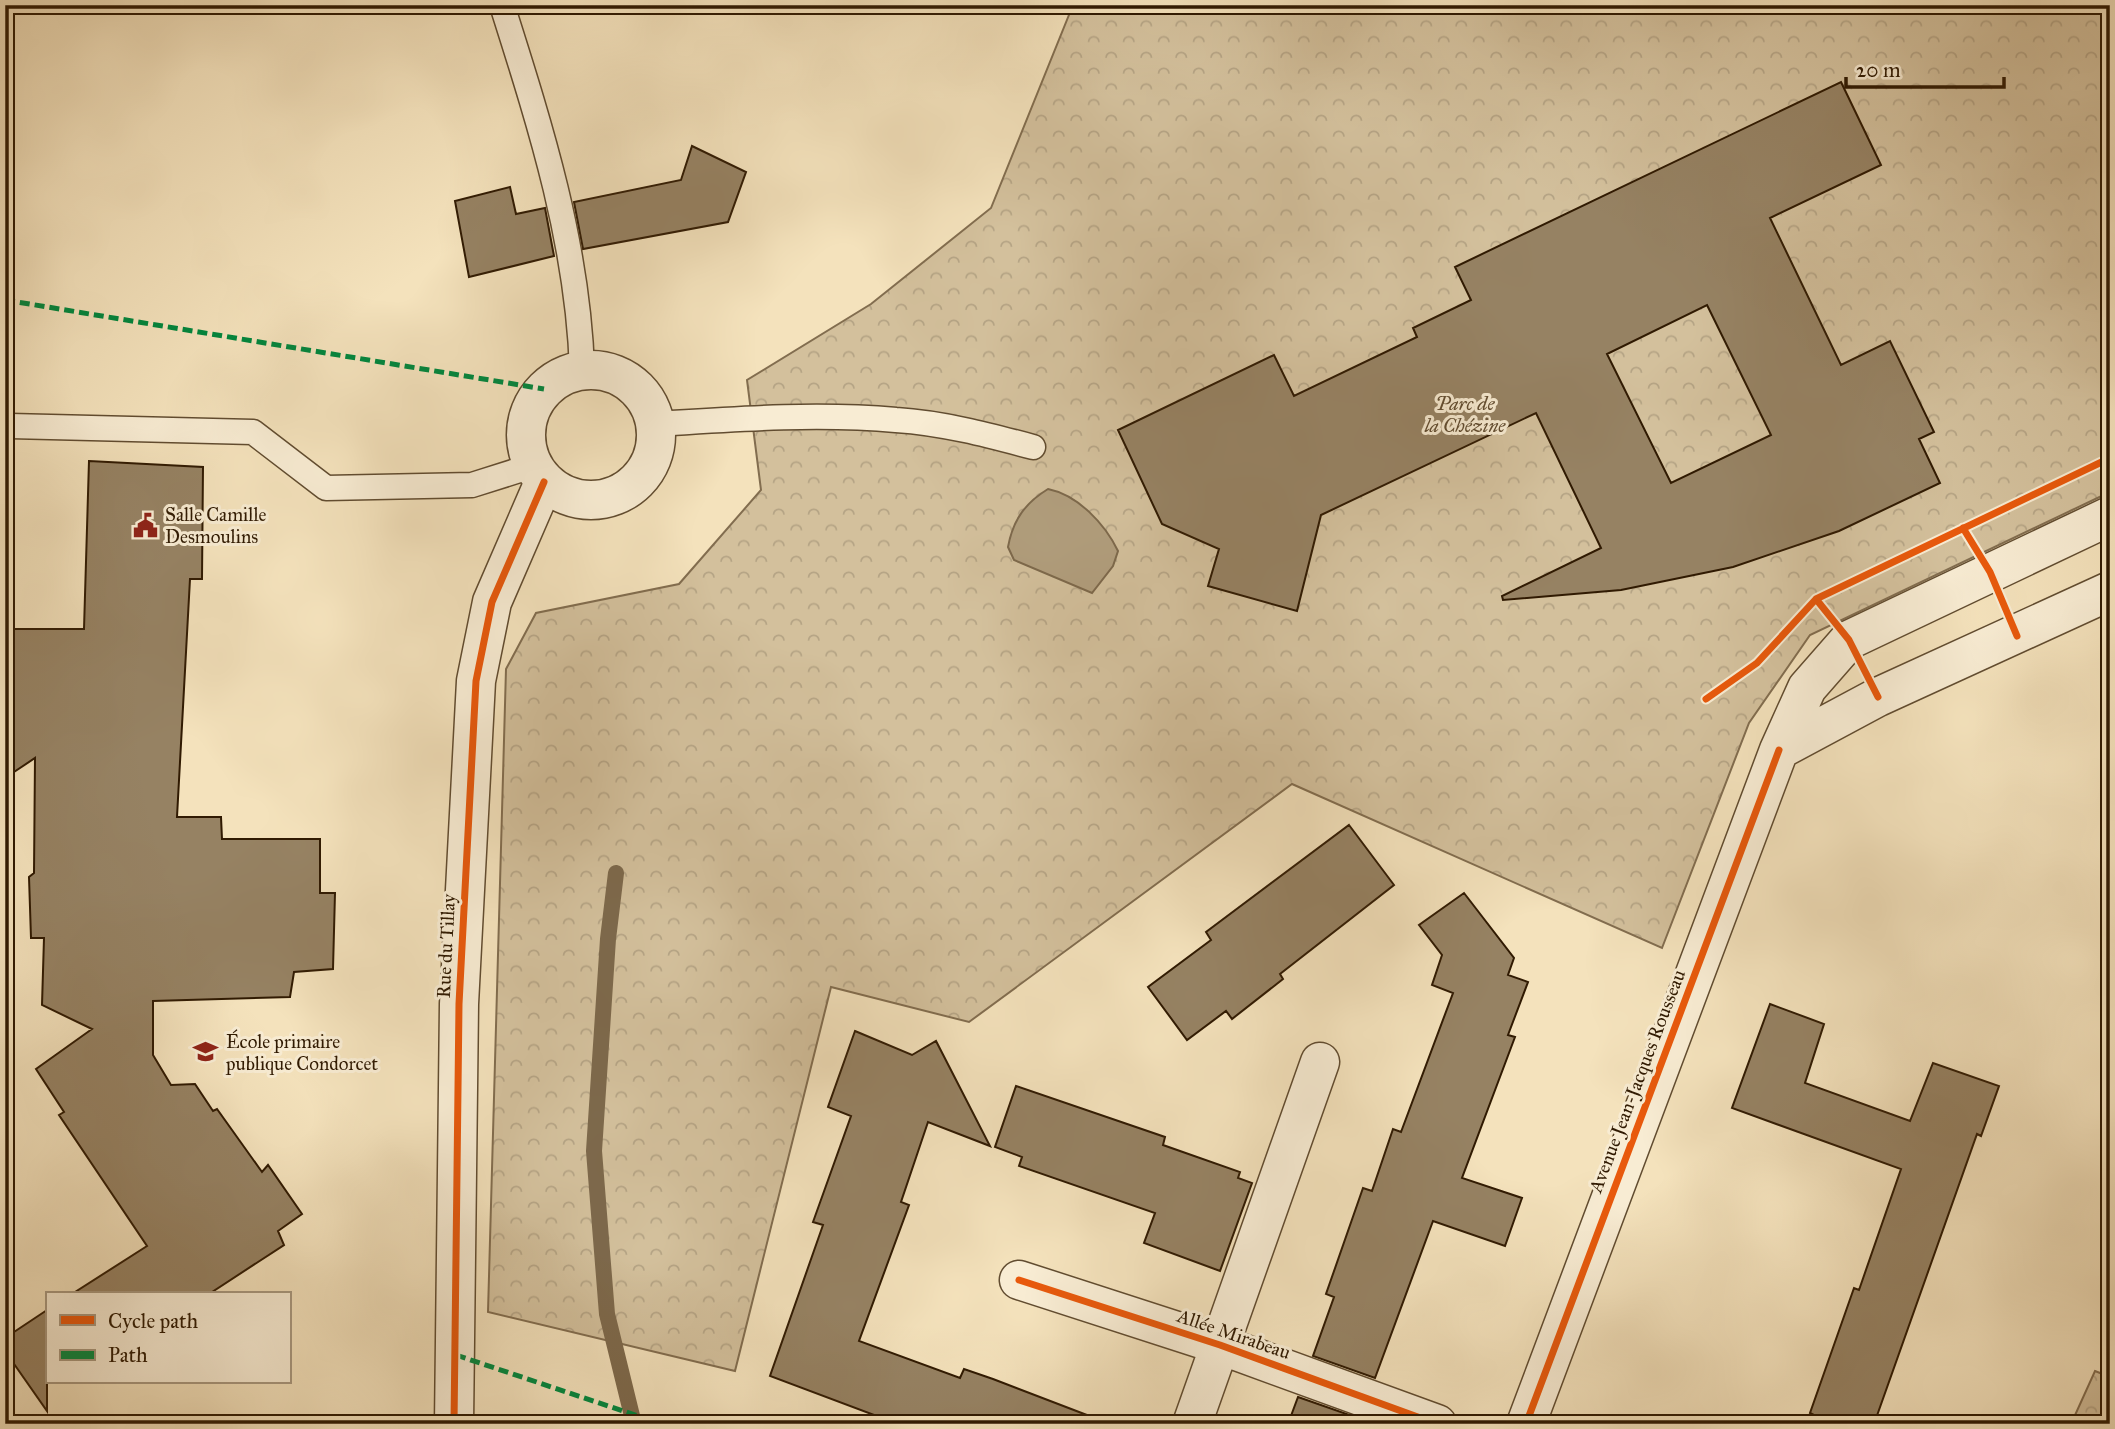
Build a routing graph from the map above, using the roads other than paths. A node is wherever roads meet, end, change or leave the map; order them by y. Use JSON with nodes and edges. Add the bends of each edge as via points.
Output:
{"nodes":[{"id":1,"x":502,"y":5,"type":"edge"},
{"id":2,"x":582,"y":370,"type":"junction"},
{"id":3,"x":655,"y":424,"type":"junction"},
{"id":4,"x":10,"y":426,"type":"dead end"},
{"id":5,"x":1033,"y":447,"type":"dead end"},
{"id":6,"x":538,"y":474,"type":"junction"},
{"id":7,"x":2110,"y":516,"type":"edge"},
{"id":8,"x":2110,"y":592,"type":"edge"},
{"id":9,"x":1779,"y":750,"type":"junction"},
{"id":10,"x":1320,"y":1062,"type":"dead end"},
{"id":11,"x":1019,"y":1280,"type":"dead end"},
{"id":12,"x":1220,"y":1345,"type":"junction"},
{"id":13,"x":454,"y":1424,"type":"edge"},
{"id":14,"x":1192,"y":1424,"type":"edge"},
{"id":15,"x":1437,"y":1424,"type":"edge"},
{"id":16,"x":1526,"y":1424,"type":"edge"}],
"edges":[{"from":1,"to":2,"type":"lane","via":[[557,186],[581,319]]},
{"from":2,"to":3,"type":"street","via":[[604,371],[624,379],[640,392]]},
{"from":2,"to":6,"type":"street","via":[[562,376],[544,389],[532,406],[525,425],[525,446]]},
{"from":3,"to":5,"type":"lane","via":[[769,418],[898,420],[974,431]]},
{"from":3,"to":6,"type":"street","via":[[654,453],[645,472],[616,496],[578,500]]},
{"from":4,"to":6,"type":"lane","via":[[253,432],[326,488],[472,485]]},
{"from":6,"to":13,"type":"street","name":"Rue du Tillay","via":[[492,602],[476,681],[459,1004]]},
{"from":7,"to":9,"type":"street","name":"Avenue Jean-Jacques Rousseau","via":[[1849,640],[1807,688]]},
{"from":8,"to":9,"type":"street","via":[[1878,697]]},
{"from":9,"to":16,"type":"street","name":"Avenue Jean-Jacques Rousseau"},
{"from":10,"to":12,"type":"street","name":"Allée Mirabeau"},
{"from":11,"to":12,"type":"street","name":"Allée Mirabeau"},
{"from":12,"to":14,"type":"street","name":"Allée Mirabeau"},
{"from":12,"to":15,"type":"street","name":"Allée Mirabeau"}]}
